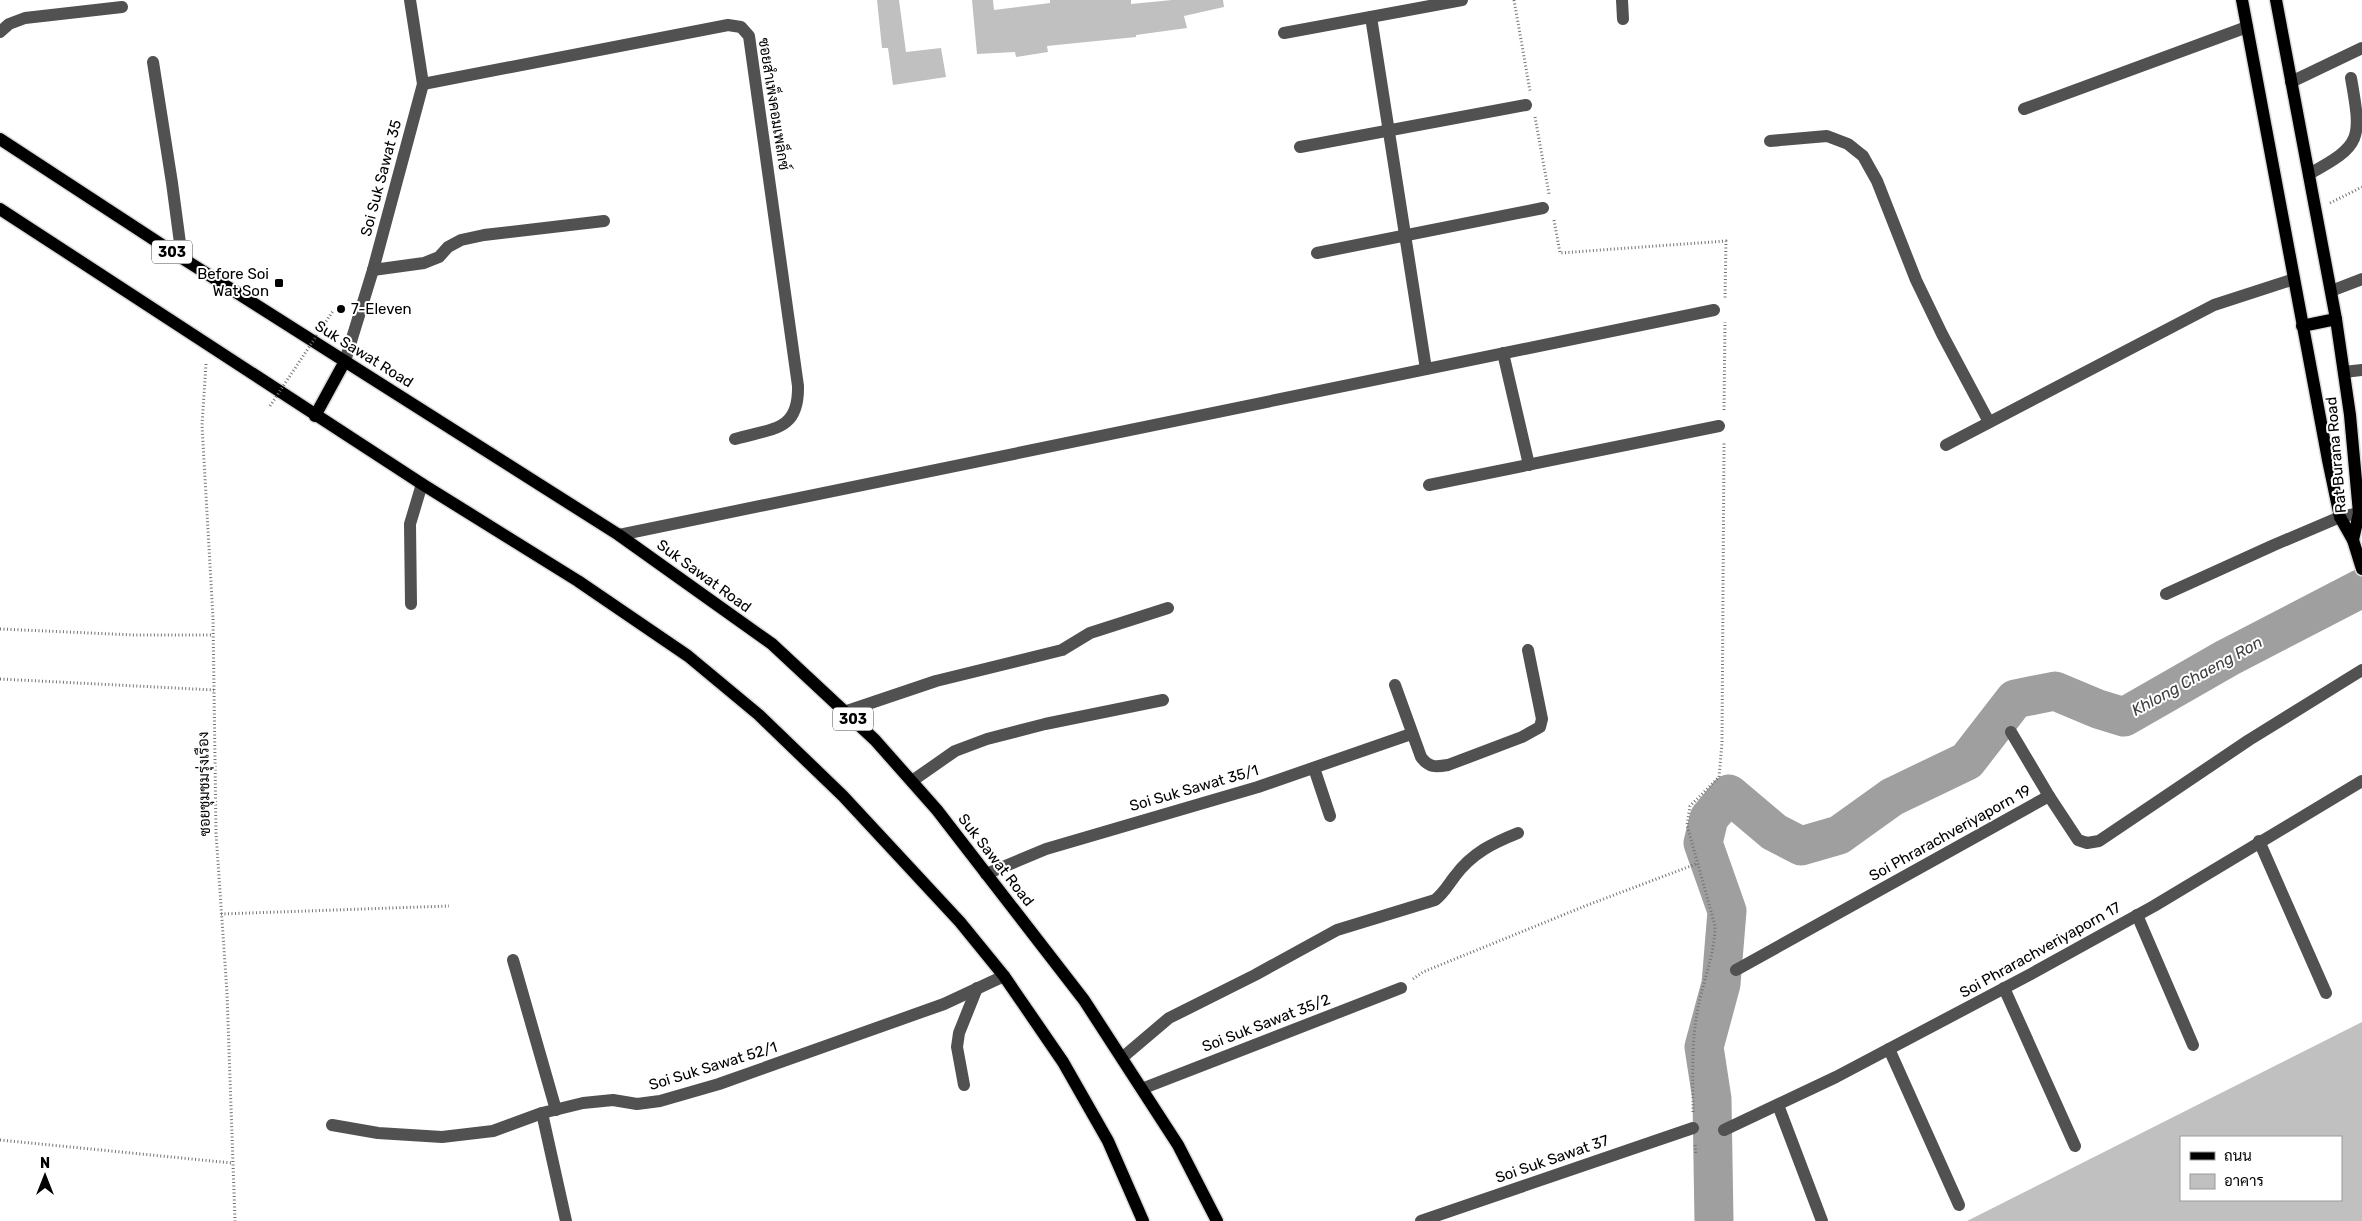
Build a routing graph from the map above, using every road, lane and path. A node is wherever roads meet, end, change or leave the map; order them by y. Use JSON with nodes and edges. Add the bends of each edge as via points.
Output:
{"nodes":[{"id":1,"x":410,"y":0,"type":"edge"},
{"id":2,"x":1462,"y":0,"type":"edge"},
{"id":3,"x":1514,"y":0,"type":"edge"},
{"id":4,"x":1622,"y":0,"type":"edge"},
{"id":5,"x":2242,"y":0,"type":"edge"},
{"id":6,"x":2276,"y":0,"type":"edge"},
{"id":7,"x":122,"y":7,"type":"dead end"},
{"id":8,"x":1371,"y":17,"type":"junction"},
{"id":9,"x":1623,"y":19,"type":"dead end"},
{"id":10,"x":2247,"y":27,"type":"junction"},
{"id":11,"x":0,"y":32,"type":"edge"},
{"id":12,"x":1284,"y":32,"type":"dead end"},
{"id":13,"x":2362,"y":48,"type":"edge"},
{"id":14,"x":153,"y":62,"type":"dead end"},
{"id":15,"x":2351,"y":78,"type":"dead end"},
{"id":16,"x":2292,"y":82,"type":"junction"},
{"id":17,"x":423,"y":84,"type":"junction"},
{"id":18,"x":1530,"y":103,"type":"junction"},
{"id":19,"x":2024,"y":109,"type":"dead end"},
{"id":20,"x":1389,"y":131,"type":"junction"},
{"id":21,"x":0,"y":139,"type":"edge"},
{"id":22,"x":1770,"y":141,"type":"dead end"},
{"id":23,"x":1300,"y":147,"type":"dead end"},
{"id":24,"x":2309,"y":174,"type":"junction"},
{"id":25,"x":2362,"y":187,"type":"edge"},
{"id":26,"x":1550,"y":195,"type":"dead end"},
{"id":27,"x":0,"y":210,"type":"edge"},
{"id":28,"x":2316,"y":210,"type":"junction"},
{"id":29,"x":1548,"y":211,"type":"joint"},
{"id":30,"x":604,"y":221,"type":"dead end"},
{"id":31,"x":1405,"y":236,"type":"junction"},
{"id":32,"x":1317,"y":253,"type":"dead end"},
{"id":33,"x":182,"y":258,"type":"junction"},
{"id":34,"x":373,"y":270,"type":"junction"},
{"id":35,"x":2294,"y":279,"type":"junction"},
{"id":36,"x":2362,"y":279,"type":"edge"},
{"id":37,"x":2331,"y":291,"type":"junction"},
{"id":38,"x":1725,"y":300,"type":"dead end"},
{"id":39,"x":1714,"y":310,"type":"dead end"},
{"id":40,"x":333,"y":311,"type":"dead end"},
{"id":41,"x":2336,"y":318,"type":"junction"},
{"id":42,"x":1725,"y":320,"type":"dead end"},
{"id":43,"x":2302,"y":326,"type":"junction"},
{"id":44,"x":208,"y":346,"type":"junction"},
{"id":45,"x":1502,"y":353,"type":"junction"},
{"id":46,"x":345,"y":362,"type":"junction"},
{"id":47,"x":1426,"y":369,"type":"junction"},
{"id":48,"x":2362,"y":370,"type":"edge"},
{"id":49,"x":2344,"y":372,"type":"junction"},
{"id":50,"x":270,"y":406,"type":"dead end"},
{"id":51,"x":315,"y":416,"type":"junction"},
{"id":52,"x":1722,"y":422,"type":"joint"},
{"id":53,"x":1989,"y":422,"type":"junction"},
{"id":54,"x":1724,"y":438,"type":"dead end"},
{"id":55,"x":735,"y":439,"type":"dead end"},
{"id":56,"x":1946,"y":445,"type":"dead end"},
{"id":57,"x":1529,"y":465,"type":"junction"},
{"id":58,"x":422,"y":484,"type":"junction"},
{"id":59,"x":1429,"y":485,"type":"dead end"},
{"id":60,"x":2359,"y":512,"type":"junction"},
{"id":61,"x":2340,"y":517,"type":"junction"},
{"id":62,"x":619,"y":535,"type":"junction"},
{"id":63,"x":2353,"y":540,"type":"junction"},
{"id":64,"x":2362,"y":569,"type":"edge"},
{"id":65,"x":2166,"y":594,"type":"dead end"},
{"id":66,"x":410,"y":604,"type":"dead end"},
{"id":67,"x":1168,"y":608,"type":"dead end"},
{"id":68,"x":0,"y":629,"type":"edge"},
{"id":69,"x":212,"y":635,"type":"junction"},
{"id":70,"x":1528,"y":650,"type":"dead end"},
{"id":71,"x":2362,"y":670,"type":"edge"},
{"id":72,"x":0,"y":679,"type":"edge"},
{"id":73,"x":1395,"y":685,"type":"dead end"},
{"id":74,"x":214,"y":690,"type":"junction"},
{"id":75,"x":1163,"y":700,"type":"dead end"},
{"id":76,"x":844,"y":712,"type":"junction"},
{"id":77,"x":2011,"y":732,"type":"dead end"},
{"id":78,"x":1411,"y":734,"type":"junction"},
{"id":79,"x":1314,"y":768,"type":"junction"},
{"id":80,"x":912,"y":781,"type":"junction"},
{"id":81,"x":2362,"y":781,"type":"edge"},
{"id":82,"x":2049,"y":796,"type":"junction"},
{"id":83,"x":1330,"y":816,"type":"dead end"},
{"id":84,"x":1518,"y":833,"type":"dead end"},
{"id":85,"x":2259,"y":841,"type":"junction"},
{"id":86,"x":1696,"y":864,"type":"junction"},
{"id":87,"x":986,"y":874,"type":"junction"},
{"id":88,"x":450,"y":906,"type":"dead end"},
{"id":89,"x":222,"y":914,"type":"junction"},
{"id":90,"x":2137,"y":915,"type":"junction"},
{"id":91,"x":513,"y":960,"type":"dead end"},
{"id":92,"x":1736,"y":970,"type":"dead end"},
{"id":93,"x":1004,"y":976,"type":"junction"},
{"id":94,"x":977,"y":988,"type":"junction"},
{"id":95,"x":1401,"y":988,"type":"joint"},
{"id":96,"x":2004,"y":988,"type":"junction"},
{"id":97,"x":2326,"y":993,"type":"dead end"},
{"id":98,"x":2193,"y":1045,"type":"dead end"},
{"id":99,"x":1889,"y":1049,"type":"junction"},
{"id":100,"x":1123,"y":1057,"type":"junction"},
{"id":101,"x":964,"y":1085,"type":"dead end"},
{"id":102,"x":1144,"y":1088,"type":"junction"},
{"id":103,"x":1778,"y":1105,"type":"junction"},
{"id":104,"x":556,"y":1110,"type":"junction"},
{"id":105,"x":542,"y":1113,"type":"junction"},
{"id":106,"x":332,"y":1125,"type":"dead end"},
{"id":107,"x":1693,"y":1128,"type":"junction"},
{"id":108,"x":1724,"y":1130,"type":"dead end"},
{"id":109,"x":0,"y":1140,"type":"edge"},
{"id":110,"x":2074,"y":1146,"type":"dead end"},
{"id":111,"x":1696,"y":1154,"type":"dead end"},
{"id":112,"x":232,"y":1163,"type":"junction"},
{"id":113,"x":1959,"y":1205,"type":"dead end"},
{"id":114,"x":235,"y":1221,"type":"edge"},
{"id":115,"x":566,"y":1221,"type":"edge"},
{"id":116,"x":1143,"y":1221,"type":"edge"},
{"id":117,"x":1217,"y":1221,"type":"edge"},
{"id":118,"x":1421,"y":1221,"type":"edge"},
{"id":119,"x":1822,"y":1221,"type":"edge"}],
"edges":[{"from":1,"to":17,"type":"street","name":"Soi Suk Sawat 35"},
{"from":2,"to":8,"type":"street"},
{"from":3,"to":18,"type":"path"},
{"from":4,"to":9,"type":"street"},
{"from":5,"to":10,"type":"main road","name":"Rat Burana Road"},
{"from":6,"to":16,"type":"main road","name":"Rat Burana Road"},
{"from":7,"to":11,"type":"street","via":[[25,18],[9,24]]},
{"from":8,"to":12,"type":"street"},
{"from":8,"to":20,"type":"street"},
{"from":10,"to":19,"type":"street"},
{"from":10,"to":35,"type":"main road","name":"Rat Burana Road"},
{"from":13,"to":16,"type":"street"},
{"from":14,"to":33,"type":"street"},
{"from":15,"to":24,"type":"street","via":[[2360,117],[2359,138],[2341,158]]},
{"from":16,"to":24,"type":"main road","name":"Rat Burana Road"},
{"from":17,"to":34,"type":"street","name":"Soi Suk Sawat 35"},
{"from":17,"to":55,"type":"street","name":"ซอยสำเพ็งคอมเพล็กซ์","via":[[728,25],[741,27],[749,36],[798,404],[786,424]]},
{"from":18,"to":20,"type":"street"},
{"from":18,"to":26,"type":"path"},
{"from":20,"to":23,"type":"street"},
{"from":20,"to":31,"type":"street"},
{"from":21,"to":33,"type":"main road","name":"Suk Sawat Road","number":"303"},
{"from":22,"to":53,"type":"street","via":[[1827,136],[1848,144],[1863,156],[1877,181],[1916,280]]},
{"from":24,"to":28,"type":"main road","name":"Rat Burana Road"},
{"from":25,"to":28,"type":"path"},
{"from":27,"to":44,"type":"main road"},
{"from":28,"to":37,"type":"main road","name":"Rat Burana Road"},
{"from":29,"to":31,"type":"street"},
{"from":29,"to":38,"type":"path","via":[[1560,253],[1726,241]]},
{"from":30,"to":34,"type":"street","via":[[484,235],[461,240],[439,257],[424,263]]},
{"from":31,"to":32,"type":"street"},
{"from":31,"to":47,"type":"street"},
{"from":33,"to":46,"type":"main road","name":"Suk Sawat Road","number":"303"},
{"from":34,"to":46,"type":"street","name":"Soi Suk Sawat 35"},
{"from":35,"to":43,"type":"main road","name":"Rat Burana Road"},
{"from":35,"to":53,"type":"street","via":[[2214,305]]},
{"from":36,"to":37,"type":"street"},
{"from":37,"to":41,"type":"main road","name":"Rat Burana Road"},
{"from":39,"to":45,"type":"street"},
{"from":40,"to":50,"type":"path","bridge":true},
{"from":41,"to":43,"type":"main road"},
{"from":41,"to":49,"type":"main road","name":"Rat Burana Road"},
{"from":42,"to":52,"type":"path"},
{"from":43,"to":61,"type":"main road","name":"Rat Burana Road"},
{"from":44,"to":51,"type":"main road"},
{"from":44,"to":69,"type":"path","name":"ซอยชุมชมรุ่งเรือง","via":[[202,425]]},
{"from":45,"to":47,"type":"street"},
{"from":45,"to":57,"type":"street"},
{"from":46,"to":51,"type":"main road"},
{"from":46,"to":62,"type":"main road","name":"Suk Sawat Road","number":"303"},
{"from":47,"to":62,"type":"street"},
{"from":48,"to":49,"type":"street"},
{"from":49,"to":60,"type":"main road","name":"Rat Burana Road"},
{"from":51,"to":58,"type":"main road"},
{"from":52,"to":57,"type":"street"},
{"from":53,"to":56,"type":"street"},
{"from":54,"to":86,"type":"path","via":[[1722,742],[1719,777],[1690,806],[1687,825]]},
{"from":57,"to":59,"type":"street"},
{"from":58,"to":66,"type":"street","via":[[410,524]]},
{"from":58,"to":93,"type":"main road","via":[[578,580],[688,656],[759,715],[843,796],[960,922]]},
{"from":60,"to":61,"type":"street"},
{"from":60,"to":63,"type":"main road","name":"Rat Burana Road"},
{"from":61,"to":63,"type":"main road","name":"Rat Burana Road"},
{"from":61,"to":65,"type":"street"},
{"from":62,"to":76,"type":"main road","name":"Suk Sawat Road","number":"303","via":[[772,644]]},
{"from":63,"to":64,"type":"main road"},
{"from":67,"to":76,"type":"street","via":[[1090,633],[1062,650],[936,681]]},
{"from":68,"to":69,"type":"path","via":[[135,636]]},
{"from":69,"to":74,"type":"path","name":"ซอยชุมชมรุ่งเรือง"},
{"from":70,"to":78,"type":"street","via":[[1542,719],[1535,732],[1435,767],[1426,765]]},
{"from":71,"to":82,"type":"street","name":"Soi Phrarachveriyaporn 19","via":[[2099,841],[2087,843],[2078,840]]},
{"from":72,"to":74,"type":"path"},
{"from":73,"to":78,"type":"street"},
{"from":74,"to":89,"type":"path","name":"ซอยชุมชมรุ่งเรือง","via":[[216,833]]},
{"from":75,"to":80,"type":"street","via":[[987,739],[955,751]]},
{"from":76,"to":80,"type":"main road","name":"Suk Sawat Road","number":"303"},
{"from":77,"to":82,"type":"street"},
{"from":78,"to":79,"type":"street","name":"Soi Suk Sawat 35/1"},
{"from":79,"to":83,"type":"street"},
{"from":79,"to":87,"type":"street","name":"Soi Suk Sawat 35/1","via":[[1046,849]]},
{"from":80,"to":87,"type":"main road","name":"Suk Sawat Road","number":"303"},
{"from":81,"to":85,"type":"street","name":"Soi Phrarachveriyaporn 17"},
{"from":82,"to":92,"type":"street","name":"Soi Phrarachveriyaporn 19"},
{"from":84,"to":100,"type":"street","via":[[1487,846],[1472,857],[1454,876],[1444,894],[1435,900],[1336,930],[1169,1018]]},
{"from":85,"to":90,"type":"street","name":"Soi Phrarachveriyaporn 17"},
{"from":85,"to":97,"type":"street"},
{"from":86,"to":95,"type":"path","via":[[1423,972]]},
{"from":86,"to":107,"type":"path","via":[[1715,926],[1715,939],[1697,1010]]},
{"from":87,"to":100,"type":"main road","name":"Suk Sawat Road","number":"303","via":[[1084,1000]]},
{"from":88,"to":89,"type":"path"},
{"from":89,"to":112,"type":"path","name":"ซอยชุมชมรุ่งเรือง"},
{"from":90,"to":96,"type":"street","name":"Soi Phrarachveriyaporn 17"},
{"from":90,"to":98,"type":"street"},
{"from":91,"to":104,"type":"street"},
{"from":93,"to":94,"type":"street","name":"Soi Suk Sawat 52/1"},
{"from":93,"to":116,"type":"main road","via":[[1064,1062],[1108,1141]]},
{"from":94,"to":101,"type":"street","via":[[959,1033],[957,1047]]},
{"from":94,"to":104,"type":"street","name":"Soi Suk Sawat 52/1","via":[[944,1004],[719,1084],[660,1101],[637,1104],[613,1100]]},
{"from":95,"to":102,"type":"street","name":"Soi Suk Sawat 35/2"},
{"from":96,"to":99,"type":"street","name":"Soi Phrarachveriyaporn 17"},
{"from":96,"to":110,"type":"street"},
{"from":99,"to":103,"type":"street","name":"Soi Phrarachveriyaporn 17"},
{"from":99,"to":113,"type":"street"},
{"from":100,"to":102,"type":"main road","name":"Suk Sawat Road","number":"303"},
{"from":102,"to":117,"type":"main road","name":"Suk Sawat Road","number":"303"},
{"from":103,"to":108,"type":"street","name":"Soi Phrarachveriyaporn 17"},
{"from":103,"to":119,"type":"street"},
{"from":104,"to":105,"type":"street","name":"Soi Suk Sawat 52/1"},
{"from":105,"to":106,"type":"street","name":"Soi Suk Sawat 52/1","via":[[493,1131],[442,1137],[378,1133]]},
{"from":105,"to":115,"type":"street"},
{"from":107,"to":111,"type":"path"},
{"from":107,"to":118,"type":"street","name":"Soi Suk Sawat 37"},
{"from":109,"to":112,"type":"path"},
{"from":112,"to":114,"type":"path","name":"ซอยชุมชมรุ่งเรือง"}]}
